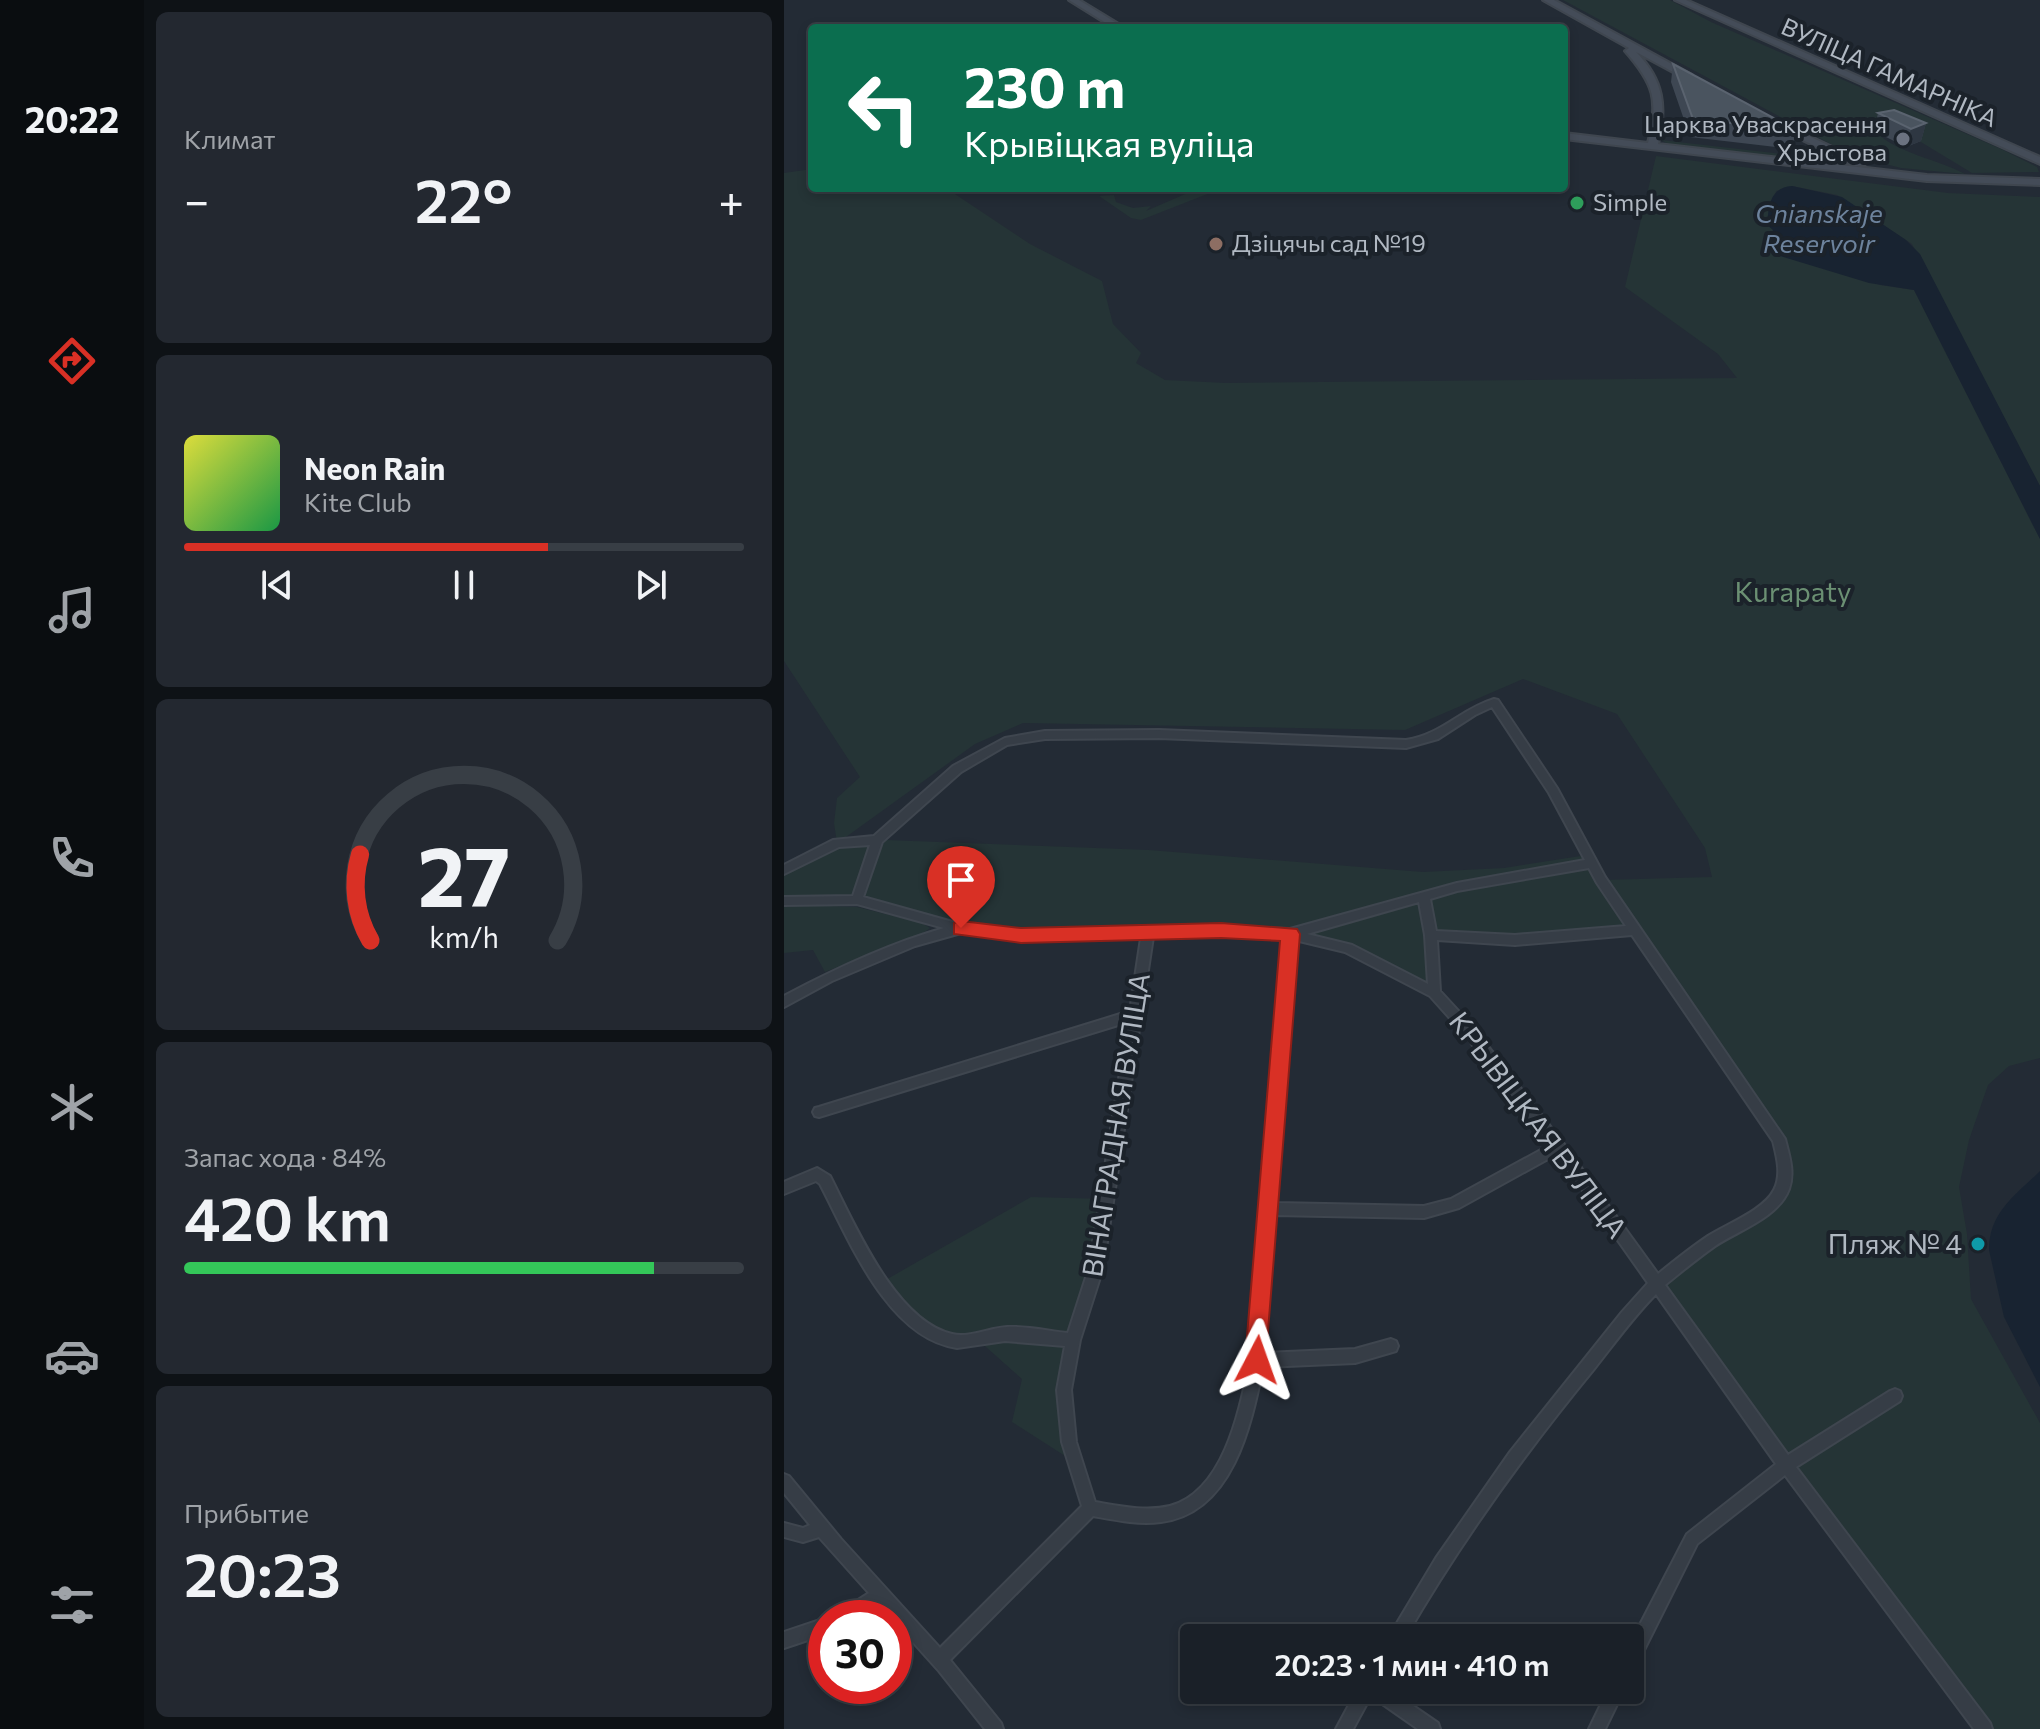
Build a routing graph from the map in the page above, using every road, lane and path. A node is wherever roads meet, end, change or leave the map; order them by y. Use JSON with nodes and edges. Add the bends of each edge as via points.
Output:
{"nodes":[{"id":1,"x":1073,"y":0,"type":"edge"},
{"id":2,"x":1547,"y":0,"type":"edge"},
{"id":3,"x":1679,"y":0,"type":"edge"},
{"id":4,"x":1113,"y":24,"type":"edge"},
{"id":5,"x":1607,"y":32,"type":"junction"},
{"id":6,"x":1696,"y":81,"type":"edge"},
{"id":7,"x":1770,"y":120,"type":"edge"},
{"id":8,"x":1568,"y":136,"type":"edge"},
{"id":9,"x":1652,"y":147,"type":"junction"},
{"id":10,"x":1831,"y":153,"type":"junction"},
{"id":11,"x":2040,"y":161,"type":"edge"},
{"id":12,"x":1815,"y":166,"type":"junction"},
{"id":13,"x":1900,"y":175,"type":"junction"},
{"id":14,"x":2040,"y":182,"type":"edge"},
{"id":15,"x":877,"y":840,"type":"junction"},
{"id":16,"x":1591,"y":863,"type":"junction"},
{"id":17,"x":784,"y":870,"type":"edge"},
{"id":18,"x":1424,"y":896,"type":"junction"},
{"id":19,"x":857,"y":900,"type":"junction"},
{"id":20,"x":784,"y":901,"type":"edge"},
{"id":21,"x":961,"y":928,"type":"junction"},
{"id":22,"x":1635,"y":930,"type":"junction"},
{"id":23,"x":1148,"y":932,"type":"junction"},
{"id":24,"x":1290,"y":934,"type":"junction"},
{"id":25,"x":1431,"y":935,"type":"junction"},
{"id":26,"x":1434,"y":993,"type":"junction"},
{"id":27,"x":784,"y":1002,"type":"edge"},
{"id":28,"x":1134,"y":1015,"type":"junction"},
{"id":29,"x":819,"y":1112,"type":"dead end"},
{"id":30,"x":1559,"y":1147,"type":"junction"},
{"id":31,"x":784,"y":1188,"type":"edge"},
{"id":32,"x":1267,"y":1209,"type":"junction"},
{"id":33,"x":1657,"y":1283,"type":"junction"},
{"id":34,"x":1073,"y":1340,"type":"junction"},
{"id":35,"x":1391,"y":1346,"type":"dead end"},
{"id":36,"x":1257,"y":1360,"type":"junction"},
{"id":37,"x":1895,"y":1396,"type":"dead end"},
{"id":38,"x":1786,"y":1465,"type":"junction"},
{"id":39,"x":784,"y":1481,"type":"edge"},
{"id":40,"x":1090,"y":1508,"type":"junction"},
{"id":41,"x":820,"y":1529,"type":"junction"},
{"id":42,"x":784,"y":1530,"type":"edge"},
{"id":43,"x":879,"y":1596,"type":"junction"},
{"id":44,"x":872,"y":1600,"type":"edge"},
{"id":45,"x":1404,"y":1624,"type":"edge"},
{"id":46,"x":808,"y":1632,"type":"edge"},
{"id":47,"x":1644,"y":1633,"type":"edge"},
{"id":48,"x":784,"y":1640,"type":"edge"},
{"id":49,"x":939,"y":1660,"type":"junction"},
{"id":50,"x":1358,"y":1704,"type":"edge"},
{"id":51,"x":1396,"y":1704,"type":"edge"},
{"id":52,"x":1609,"y":1704,"type":"edge"},
{"id":53,"x":995,"y":1729,"type":"edge"},
{"id":54,"x":1344,"y":1729,"type":"edge"},
{"id":55,"x":1432,"y":1729,"type":"edge"},
{"id":56,"x":1597,"y":1729,"type":"edge"},
{"id":57,"x":1984,"y":1729,"type":"edge"}],
"edges":[{"from":1,"to":4,"type":"main road"},
{"from":2,"to":5,"type":"main road"},
{"from":3,"to":11,"type":"main road","name":"ВУЛІЦА ГАМАРНІКА"},
{"from":5,"to":6,"type":"main road"},
{"from":5,"to":9,"type":"main road","via":[[1642,63],[1658,90],[1660,115]]},
{"from":7,"to":10,"type":"main road"},
{"from":8,"to":9,"type":"main road"},
{"from":9,"to":12,"type":"main road"},
{"from":10,"to":12,"type":"main road","via":[[1836,163]]},
{"from":10,"to":13,"type":"main road"},
{"from":12,"to":13,"type":"main road"},
{"from":13,"to":14,"type":"main road"},
{"from":15,"to":16,"type":"street","via":[[957,769],[1018,739],[1159,734],[1406,744],[1439,737],[1470,713],[1494,703],[1553,791]]},
{"from":15,"to":17,"type":"street","via":[[837,843]]},
{"from":15,"to":19,"type":"street"},
{"from":16,"to":18,"type":"street"},
{"from":16,"to":22,"type":"street"},
{"from":18,"to":24,"type":"street"},
{"from":18,"to":25,"type":"street"},
{"from":19,"to":20,"type":"street"},
{"from":19,"to":21,"type":"street"},
{"from":21,"to":23,"type":"street","name":"КРЫВІЦКАЯ ВУЛІЦА","via":[[1021,936]]},
{"from":21,"to":27,"type":"street","name":"КРЫВІЦКАЯ ВУЛІЦА","via":[[899,947]]},
{"from":22,"to":25,"type":"street","via":[[1515,940]]},
{"from":22,"to":33,"type":"street","via":[[1779,1139],[1787,1173],[1772,1205]]},
{"from":23,"to":24,"type":"street","name":"КРЫВІЦКАЯ ВУЛІЦА"},
{"from":23,"to":28,"type":"street","name":"ВІНАГРАДНАЯ ВУЛІЦА"},
{"from":24,"to":26,"type":"street","name":"КРЫВІЦКАЯ ВУЛІЦА","via":[[1348,948]]},
{"from":24,"to":32,"type":"street"},
{"from":25,"to":26,"type":"street"},
{"from":26,"to":30,"type":"street","name":"КРЫВІЦКАЯ ВУЛІЦА"},
{"from":28,"to":29,"type":"street"},
{"from":28,"to":34,"type":"street","name":"ВІНАГРАДНАЯ ВУЛІЦА","via":[[1096,1268]]},
{"from":30,"to":32,"type":"street","via":[[1454,1204],[1424,1212]]},
{"from":30,"to":33,"type":"street","name":"КРЫВІЦКАЯ ВУЛІЦА"},
{"from":31,"to":34,"type":"street","via":[[817,1174],[825,1180],[894,1301],[937,1336],[964,1341],[1008,1334]]},
{"from":32,"to":36,"type":"street"},
{"from":33,"to":38,"type":"street","name":"КРЫВІЦКАЯ ВУЛІЦА"},
{"from":33,"to":45,"type":"street","via":[[1535,1427],[1439,1563]]},
{"from":34,"to":40,"type":"street","name":"ВІНАГРАДНАЯ ВУЛІЦА","via":[[1063,1411]]},
{"from":35,"to":36,"type":"street","via":[[1355,1356]]},
{"from":36,"to":40,"type":"street","via":[[1238,1429],[1201,1498],[1173,1513],[1133,1516]]},
{"from":37,"to":38,"type":"street"},
{"from":38,"to":47,"type":"street","via":[[1692,1539]]},
{"from":38,"to":57,"type":"street","name":"КРЫВІЦКАЯ ВУЛІЦА"},
{"from":39,"to":41,"type":"street"},
{"from":40,"to":49,"type":"street"},
{"from":41,"to":42,"type":"street","via":[[803,1535]]},
{"from":41,"to":43,"type":"street"},
{"from":43,"to":44,"type":"street"},
{"from":43,"to":49,"type":"street"},
{"from":46,"to":48,"type":"street"},
{"from":49,"to":53,"type":"street"},
{"from":50,"to":54,"type":"street"},
{"from":51,"to":55,"type":"street"},
{"from":52,"to":56,"type":"street"}]}
